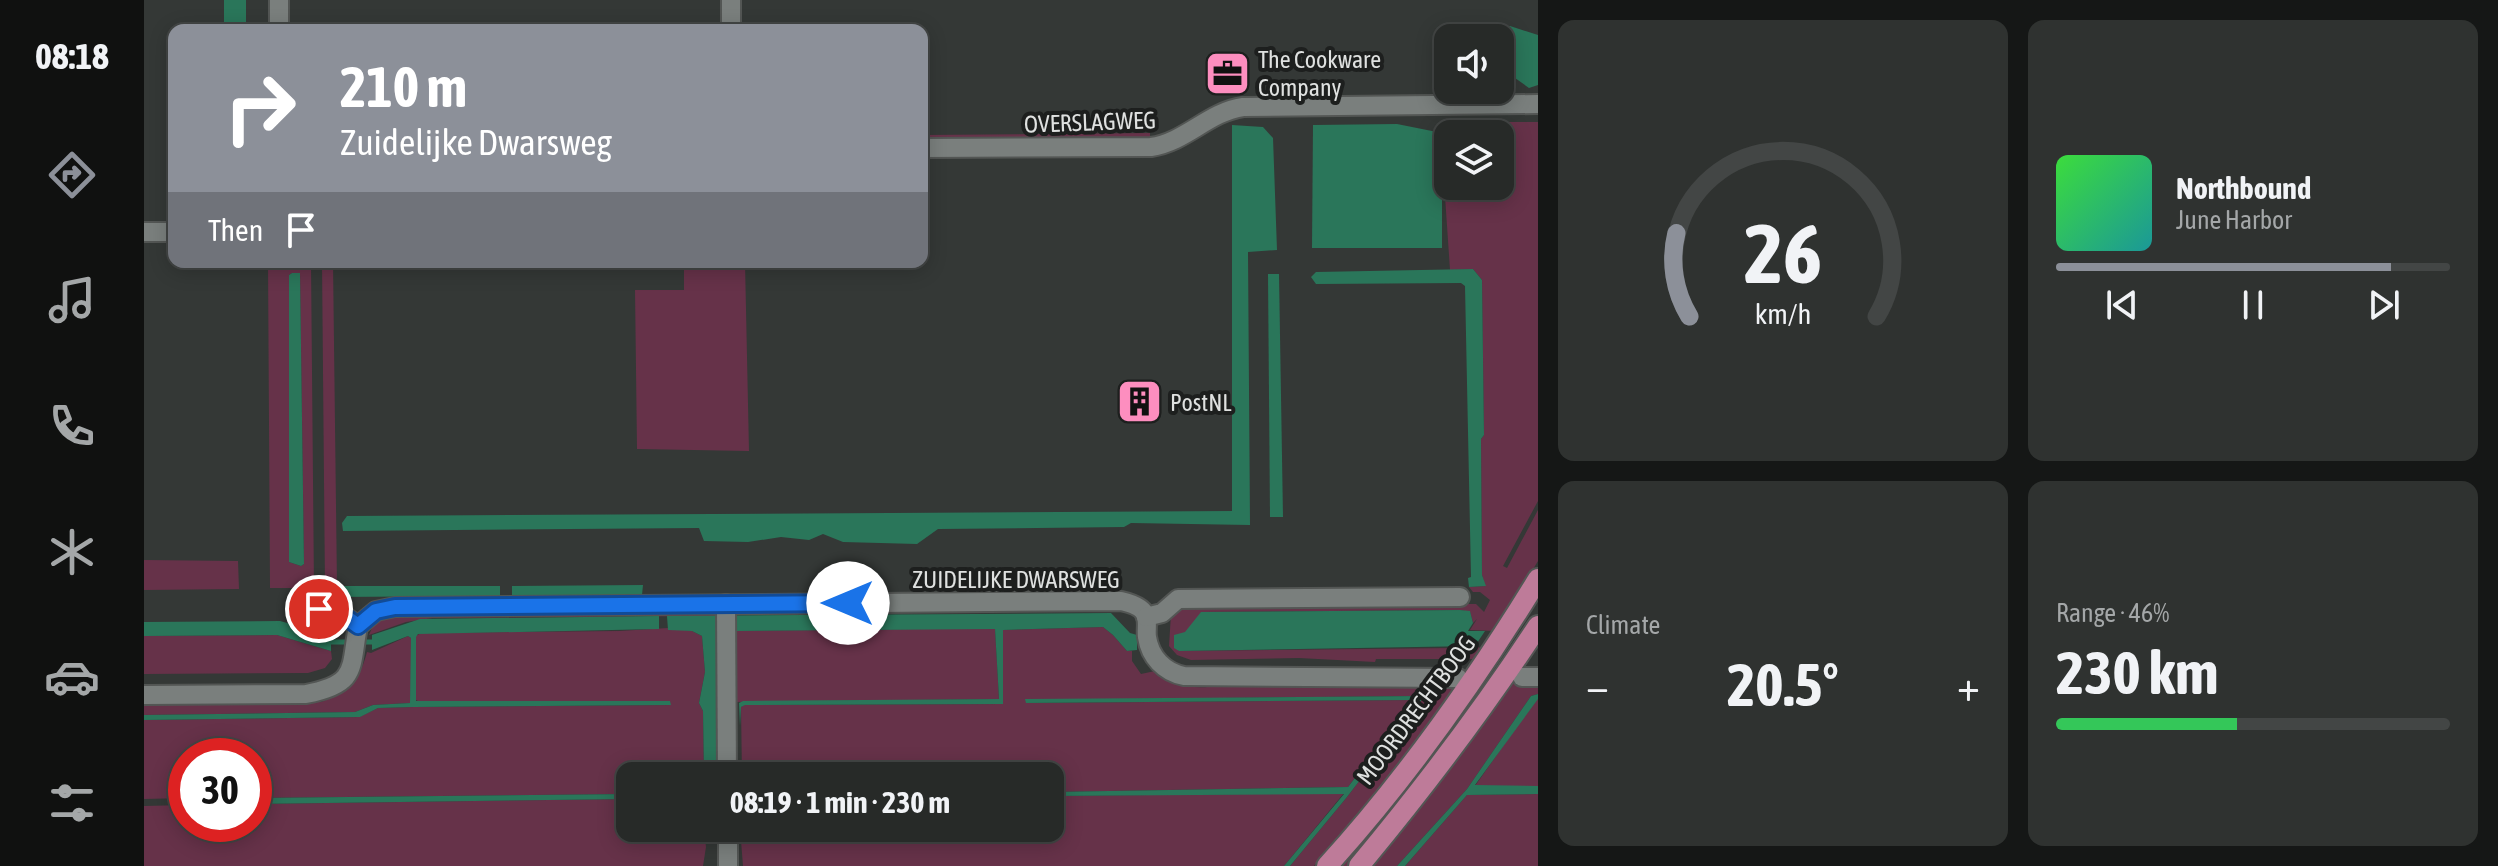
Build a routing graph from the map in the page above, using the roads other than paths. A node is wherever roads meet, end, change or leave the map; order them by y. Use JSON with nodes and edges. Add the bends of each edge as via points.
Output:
{"nodes":[{"id":1,"x":279,"y":0,"type":"edge"},
{"id":2,"x":731,"y":0,"type":"edge"},
{"id":3,"x":279,"y":24,"type":"edge"},
{"id":4,"x":731,"y":24,"type":"edge"},
{"id":5,"x":1538,"y":104,"type":"edge"},
{"id":6,"x":928,"y":148,"type":"edge"},
{"id":7,"x":144,"y":232,"type":"edge"},
{"id":8,"x":168,"y":232,"type":"edge"},
{"id":9,"x":1538,"y":579,"type":"edge"},
{"id":10,"x":1460,"y":597,"type":"dead end"},
{"id":11,"x":319,"y":609,"type":"dead end"},
{"id":12,"x":727,"y":617,"type":"junction"},
{"id":13,"x":1146,"y":617,"type":"junction"},
{"id":14,"x":1538,"y":626,"type":"edge"},
{"id":15,"x":356,"y":638,"type":"junction"},
{"id":16,"x":1458,"y":678,"type":"dead end"},
{"id":17,"x":144,"y":695,"type":"edge"},
{"id":18,"x":727,"y":762,"type":"edge"},
{"id":19,"x":728,"y":842,"type":"edge"},
{"id":20,"x":728,"y":866,"type":"edge"},
{"id":21,"x":1327,"y":866,"type":"edge"},
{"id":22,"x":1359,"y":866,"type":"edge"}],
"edges":[{"from":1,"to":3,"type":"street"},
{"from":2,"to":4,"type":"street"},
{"from":5,"to":6,"type":"street","name":"OVERSLAGWEG","via":[[1243,107],[1220,113],[1176,141],[1151,147]]},
{"from":7,"to":8,"type":"street"},
{"from":9,"to":21,"type":"main road","name":"MOORDRECHTBOOG","via":[[1456,705]]},
{"from":10,"to":13,"type":"street","name":"ZUIDELIJKE DWARSWEG","via":[[1178,599],[1162,613]]},
{"from":11,"to":15,"type":"street","via":[[340,613]]},
{"from":12,"to":13,"type":"street","name":"ZUIDELIJKE DWARSWEG","via":[[1121,601],[1138,607]]},
{"from":12,"to":15,"type":"street","name":"ZUIDELIJKE DWARSWEG","via":[[395,607],[376,611]]},
{"from":12,"to":18,"type":"street"},
{"from":13,"to":16,"type":"street","name":"ZUIDELIJKE DWARSWEG","via":[[1148,644],[1156,660],[1184,676]]},
{"from":14,"to":22,"type":"main road","via":[[1477,717]]},
{"from":15,"to":17,"type":"street","name":"ZUIDELIJKE DWARSWEG","via":[[352,667],[326,690]]},
{"from":19,"to":20,"type":"street"}]}
